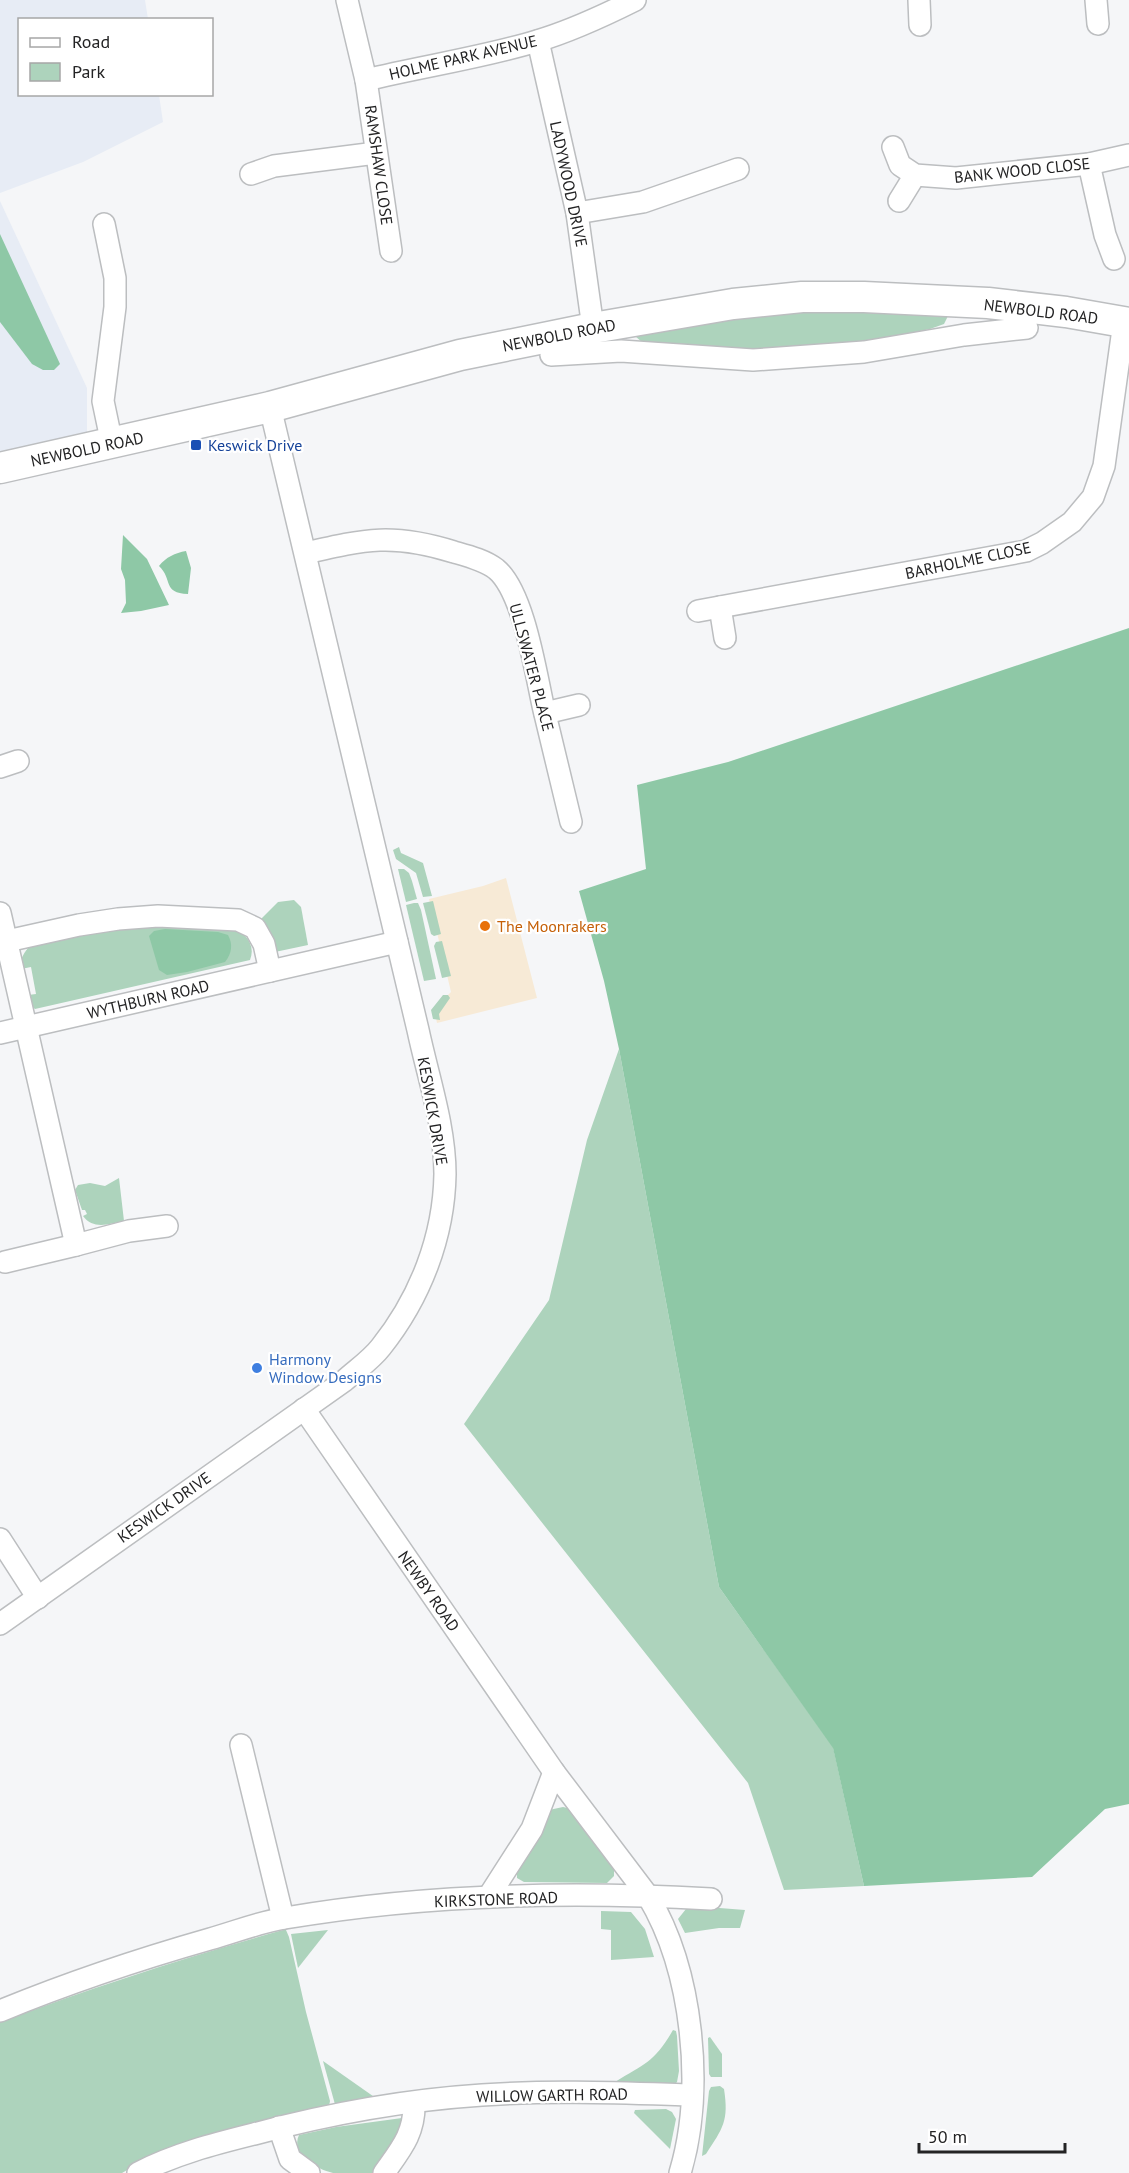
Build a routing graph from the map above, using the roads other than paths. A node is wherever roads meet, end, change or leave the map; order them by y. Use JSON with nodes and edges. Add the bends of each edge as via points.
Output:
{"nodes":[{"id":1,"x":347,"y":0,"type":"edge"},
{"id":2,"x":634,"y":0,"type":"edge"},
{"id":3,"x":919,"y":0,"type":"edge"},
{"id":4,"x":1096,"y":0,"type":"edge"},
{"id":5,"x":1098,"y":24,"type":"dead end"},
{"id":6,"x":920,"y":25,"type":"dead end"},
{"id":7,"x":538,"y":41,"type":"junction"},
{"id":8,"x":366,"y":80,"type":"junction"},
{"id":9,"x":893,"y":147,"type":"dead end"},
{"id":10,"x":376,"y":153,"type":"junction"},
{"id":11,"x":1129,"y":155,"type":"edge"},
{"id":12,"x":1089,"y":164,"type":"junction"},
{"id":13,"x":738,"y":169,"type":"dead end"},
{"id":14,"x":251,"y":174,"type":"dead end"},
{"id":15,"x":915,"y":175,"type":"junction"},
{"id":16,"x":899,"y":201,"type":"dead end"},
{"id":17,"x":577,"y":213,"type":"junction"},
{"id":18,"x":104,"y":224,"type":"dead end"},
{"id":19,"x":392,"y":251,"type":"dead end"},
{"id":20,"x":1114,"y":259,"type":"dead end"},
{"id":21,"x":1126,"y":322,"type":"edge"},
{"id":22,"x":593,"y":327,"type":"junction"},
{"id":23,"x":1027,"y":328,"type":"dead end"},
{"id":24,"x":551,"y":355,"type":"dead end"},
{"id":25,"x":270,"y":407,"type":"junction"},
{"id":26,"x":112,"y":444,"type":"junction"},
{"id":27,"x":0,"y":468,"type":"edge"},
{"id":28,"x":306,"y":553,"type":"junction"},
{"id":29,"x":720,"y":607,"type":"junction"},
{"id":30,"x":698,"y":611,"type":"dead end"},
{"id":31,"x":725,"y":638,"type":"dead end"},
{"id":32,"x":579,"y":705,"type":"dead end"},
{"id":33,"x":545,"y":713,"type":"junction"},
{"id":34,"x":571,"y":822,"type":"dead end"},
{"id":35,"x":0,"y":913,"type":"edge"},
{"id":36,"x":7,"y":940,"type":"junction"},
{"id":37,"x":397,"y":942,"type":"junction"},
{"id":38,"x":270,"y":971,"type":"junction"},
{"id":39,"x":26,"y":1026,"type":"junction"},
{"id":40,"x":0,"y":1033,"type":"edge"},
{"id":41,"x":167,"y":1226,"type":"dead end"},
{"id":42,"x":76,"y":1245,"type":"junction"},
{"id":43,"x":5,"y":1262,"type":"dead end"},
{"id":44,"x":304,"y":1410,"type":"junction"},
{"id":45,"x":0,"y":1539,"type":"edge"},
{"id":46,"x":38,"y":1598,"type":"junction"},
{"id":47,"x":0,"y":1624,"type":"edge"},
{"id":48,"x":241,"y":1745,"type":"dead end"},
{"id":49,"x":554,"y":1772,"type":"junction"},
{"id":50,"x":489,"y":1896,"type":"junction"},
{"id":51,"x":648,"y":1896,"type":"junction"},
{"id":52,"x":711,"y":1899,"type":"dead end"},
{"id":53,"x":283,"y":1918,"type":"junction"},
{"id":54,"x":0,"y":2011,"type":"edge"},
{"id":55,"x":691,"y":2095,"type":"junction"},
{"id":56,"x":414,"y":2103,"type":"junction"},
{"id":57,"x":279,"y":2127,"type":"junction"},
{"id":58,"x":138,"y":2173,"type":"edge"},
{"id":59,"x":309,"y":2173,"type":"edge"},
{"id":60,"x":384,"y":2173,"type":"edge"},
{"id":61,"x":680,"y":2173,"type":"edge"}],
"edges":[{"from":1,"to":8,"type":"street","name":"HOLME PARK AVENUE"},
{"from":2,"to":7,"type":"street","name":"HOLME PARK AVENUE"},
{"from":3,"to":6,"type":"street"},
{"from":4,"to":5,"type":"street"},
{"from":7,"to":8,"type":"street","name":"HOLME PARK AVENUE"},
{"from":7,"to":17,"type":"street","name":"LADYWOOD DRIVE"},
{"from":8,"to":10,"type":"street","name":"RAMSHAW CLOSE"},
{"from":9,"to":15,"type":"street","via":[[900,165]]},
{"from":10,"to":14,"type":"street","via":[[274,166]]},
{"from":10,"to":19,"type":"street","name":"RAMSHAW CLOSE"},
{"from":11,"to":12,"type":"street","name":"BANK WOOD CLOSE"},
{"from":12,"to":15,"type":"street","name":"BANK WOOD CLOSE","via":[[956,178]]},
{"from":12,"to":20,"type":"street"},
{"from":13,"to":17,"type":"street","via":[[643,202]]},
{"from":15,"to":16,"type":"street"},
{"from":17,"to":22,"type":"street","name":"LADYWOOD DRIVE"},
{"from":18,"to":26,"type":"street","via":[[115,278],[103,401]]},
{"from":21,"to":22,"type":"main road","name":"NEWBOLD ROAD","via":[[988,303],[813,297],[733,304]]},
{"from":21,"to":29,"type":"street","name":"BARHOLME CLOSE","via":[[1104,466],[1093,497],[1072,522],[1026,551]]},
{"from":22,"to":25,"type":"main road","name":"NEWBOLD ROAD","via":[[460,355]]},
{"from":23,"to":24,"type":"street","name":"NEWBOLD ROAD","via":[[864,352],[753,360],[621,351]]},
{"from":25,"to":26,"type":"main road","name":"NEWBOLD ROAD"},
{"from":25,"to":28,"type":"street","name":"KESWICK DRIVE"},
{"from":26,"to":27,"type":"main road","name":"NEWBOLD ROAD"},
{"from":28,"to":33,"type":"street","name":"ULLSWATER PLACE","via":[[389,538],[427,543],[496,570],[511,588],[523,621]]},
{"from":28,"to":37,"type":"street","name":"KESWICK DRIVE"},
{"from":29,"to":30,"type":"street","name":"BARHOLME CLOSE"},
{"from":29,"to":31,"type":"street"},
{"from":32,"to":33,"type":"street"},
{"from":33,"to":34,"type":"street","name":"ULLSWATER PLACE"},
{"from":35,"to":36,"type":"street"},
{"from":36,"to":38,"type":"street","via":[[118,919],[159,916],[238,920],[255,928],[264,944]]},
{"from":36,"to":39,"type":"street"},
{"from":37,"to":38,"type":"street","name":"WYTHBURN ROAD"},
{"from":37,"to":44,"type":"street","name":"KESWICK DRIVE","via":[[439,1127],[445,1172],[443,1211],[431,1258],[409,1305],[386,1340],[344,1381]]},
{"from":38,"to":39,"type":"street","name":"WYTHBURN ROAD"},
{"from":39,"to":40,"type":"street","name":"WYTHBURN ROAD"},
{"from":39,"to":42,"type":"street"},
{"from":41,"to":42,"type":"street"},
{"from":42,"to":43,"type":"street"},
{"from":44,"to":46,"type":"street","name":"KESWICK DRIVE"},
{"from":44,"to":49,"type":"street","name":"NEWBY ROAD"},
{"from":45,"to":46,"type":"street"},
{"from":46,"to":47,"type":"street","name":"KESWICK DRIVE"},
{"from":48,"to":53,"type":"street"},
{"from":49,"to":50,"type":"street","via":[[531,1829]]},
{"from":49,"to":51,"type":"street","name":"NEWBY ROAD"},
{"from":50,"to":51,"type":"street","name":"KIRKSTONE ROAD"},
{"from":50,"to":53,"type":"street","name":"KIRKSTONE ROAD"},
{"from":51,"to":52,"type":"street","name":"KIRKSTONE ROAD"},
{"from":51,"to":55,"type":"street","name":"NEWBY ROAD","via":[[670,1940],[684,1989],[691,2042]]},
{"from":53,"to":54,"type":"street","name":"KIRKSTONE ROAD","via":[[180,1947]]},
{"from":55,"to":56,"type":"street","name":"WILLOW GARTH ROAD","via":[[503,2095]]},
{"from":55,"to":61,"type":"street","name":"NEWBY ROAD"},
{"from":56,"to":57,"type":"street","name":"WILLOW GARTH ROAD"},
{"from":56,"to":60,"type":"street","via":[[414,2121],[401,2150]]},
{"from":57,"to":58,"type":"street","name":"WILLOW GARTH ROAD","via":[[193,2150]]},
{"from":57,"to":59,"type":"street","via":[[290,2159]]}]}
